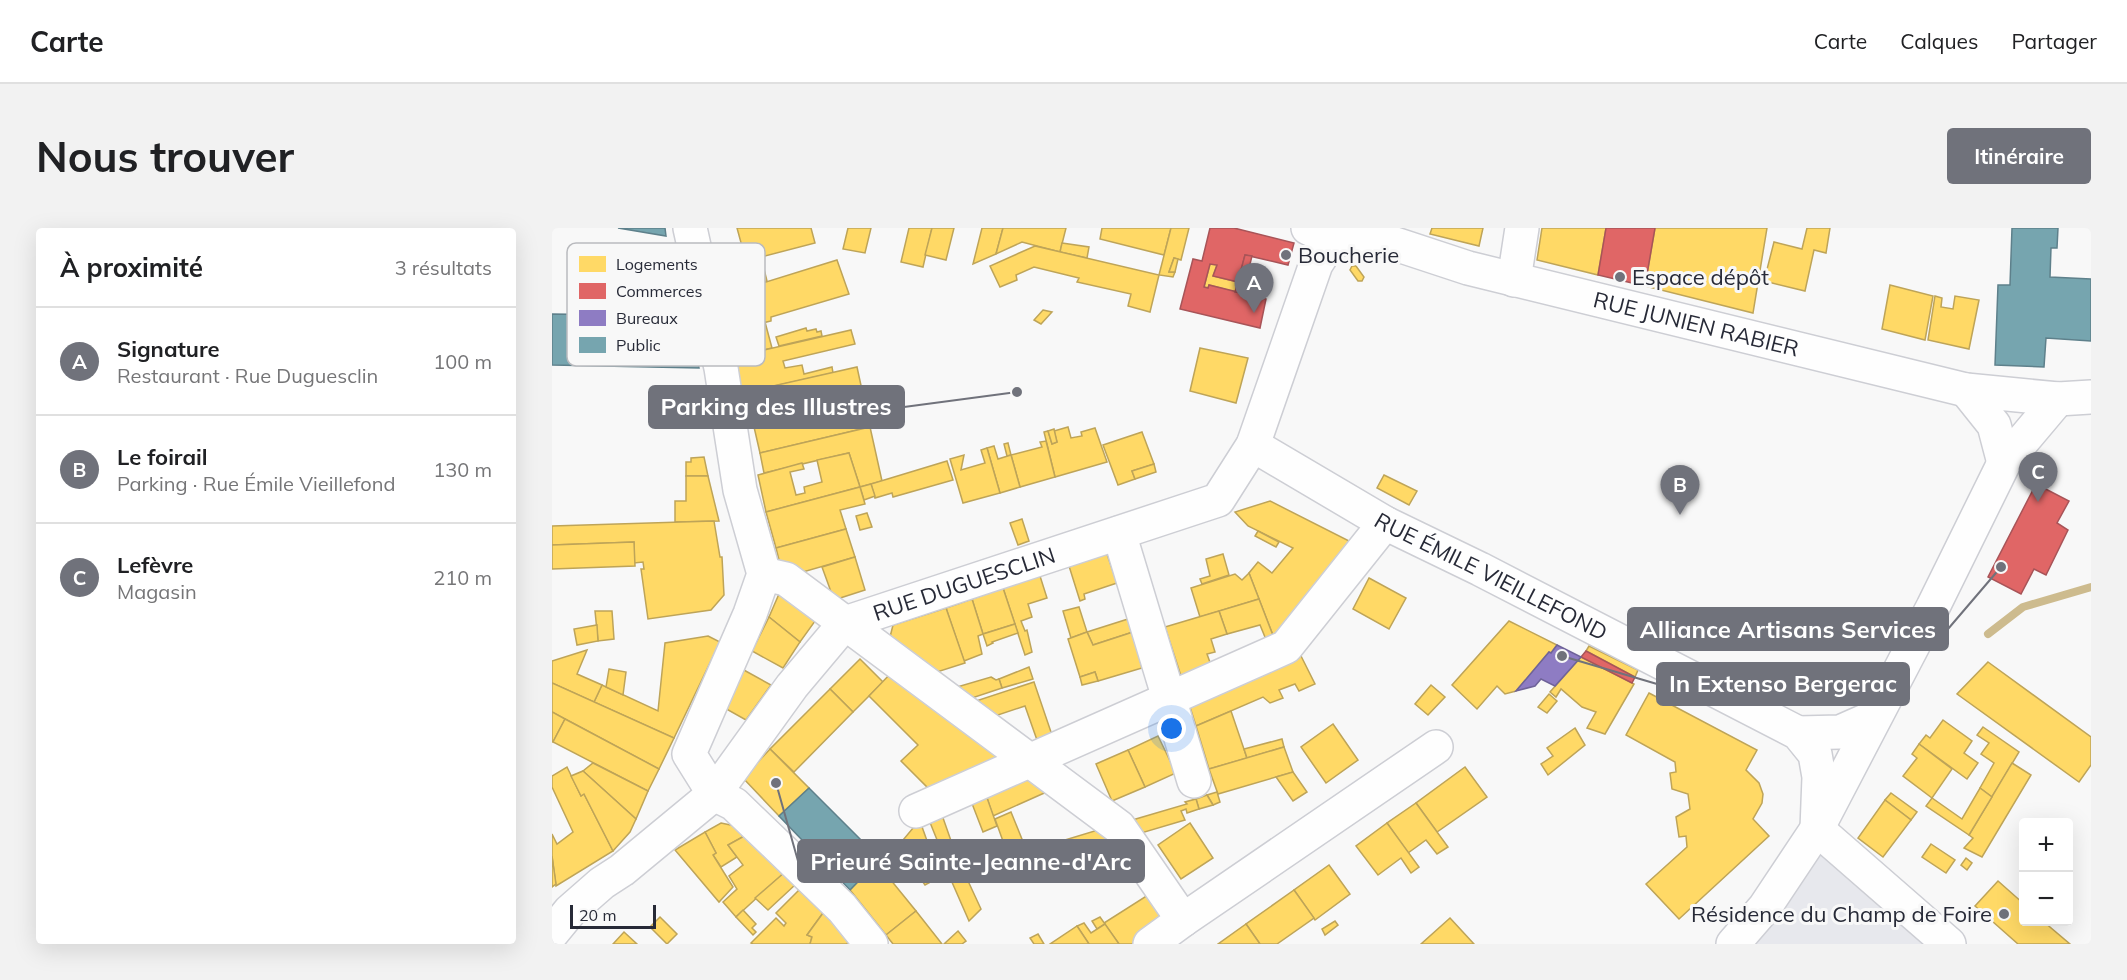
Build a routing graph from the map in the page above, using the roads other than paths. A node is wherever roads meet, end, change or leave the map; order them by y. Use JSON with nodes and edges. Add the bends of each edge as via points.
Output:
{"nodes":[{"id":1,"x":690,"y":228,"type":"edge"},
{"id":2,"x":1522,"y":228,"type":"edge"},
{"id":3,"x":1320,"y":234,"type":"edge"},
{"id":4,"x":693,"y":243,"type":"edge"},
{"id":5,"x":1514,"y":280,"type":"junction"},
{"id":6,"x":721,"y":366,"type":"edge"},
{"id":7,"x":1966,"y":390,"type":"junction"},
{"id":8,"x":2091,"y":397,"type":"edge"},
{"id":9,"x":2058,"y":399,"type":"junction"},
{"id":10,"x":1253,"y":445,"type":"junction"},
{"id":11,"x":2004,"y":463,"type":"junction"},
{"id":12,"x":1385,"y":523,"type":"junction"},
{"id":13,"x":1119,"y":533,"type":"junction"},
{"id":14,"x":764,"y":573,"type":"junction"},
{"id":15,"x":845,"y":623,"type":"junction"},
{"id":16,"x":1169,"y":700,"type":"junction"},
{"id":17,"x":1874,"y":717,"type":"junction"},
{"id":18,"x":1798,"y":733,"type":"junction"},
{"id":19,"x":1436,"y":747,"type":"dead end"},
{"id":20,"x":1030,"y":760,"type":"junction"},
{"id":21,"x":1194,"y":781,"type":"dead end"},
{"id":22,"x":714,"y":794,"type":"junction"},
{"id":23,"x":916,"y":811,"type":"dead end"},
{"id":24,"x":1817,"y":829,"type":"junction"},
{"id":25,"x":558,"y":920,"type":"edge"},
{"id":26,"x":1183,"y":920,"type":"junction"},
{"id":27,"x":871,"y":944,"type":"edge"},
{"id":28,"x":1150,"y":944,"type":"edge"},
{"id":29,"x":1732,"y":944,"type":"edge"},
{"id":30,"x":1949,"y":944,"type":"edge"}],
"edges":[{"from":1,"to":4,"type":"street"},
{"from":2,"to":5,"type":"street"},
{"from":3,"to":5,"type":"street","name":"RUE JUNIEN RABIER","via":[[1380,239]]},
{"from":3,"to":10,"type":"street","name":"RUE DUGUESCLIN","via":[[1316,264]]},
{"from":5,"to":7,"type":"street","name":"RUE JUNIEN RABIER"},
{"from":6,"to":14,"type":"street","via":[[740,490]]},
{"from":7,"to":9,"type":"street","name":"RUE JUNIEN RABIER"},
{"from":7,"to":11,"type":"street","via":[[1994,425]]},
{"from":8,"to":9,"type":"street","name":"RUE JUNIEN RABIER"},
{"from":9,"to":11,"type":"street"},
{"from":10,"to":12,"type":"street","name":"RUE ÉMILE VIEILLEFOND"},
{"from":10,"to":13,"type":"street","name":"RUE DUGUESCLIN","via":[[1218,500]]},
{"from":11,"to":17,"type":"street"},
{"from":12,"to":16,"type":"street","via":[[1286,647]]},
{"from":12,"to":18,"type":"street","name":"RUE ÉMILE VIEILLEFOND"},
{"from":13,"to":15,"type":"street","name":"RUE DUGUESCLIN"},
{"from":13,"to":16,"type":"street"},
{"from":14,"to":15,"type":"street","via":[[786,579]]},
{"from":14,"to":22,"type":"street","via":[[689,754]]},
{"from":15,"to":20,"type":"street"},
{"from":15,"to":22,"type":"street","name":"RUE DUGUESCLIN","via":[[792,686]]},
{"from":16,"to":20,"type":"street"},
{"from":16,"to":21,"type":"street"},
{"from":17,"to":18,"type":"street","name":"RUE ÉMILE VIEILLEFOND","via":[[1840,732]]},
{"from":17,"to":24,"type":"street"},
{"from":18,"to":24,"type":"street","name":"RUE ÉMILE VIEILLEFOND","via":[[1815,754],[1819,777]]},
{"from":19,"to":26,"type":"street"},
{"from":20,"to":23,"type":"street"},
{"from":20,"to":26,"type":"street","via":[[1119,827]]},
{"from":22,"to":25,"type":"street","name":"RUE DUGUESCLIN"},
{"from":22,"to":27,"type":"street","via":[[735,804],[842,908]]},
{"from":24,"to":29,"type":"street","via":[[1765,907]]},
{"from":24,"to":30,"type":"street"},
{"from":26,"to":28,"type":"street"}]}
